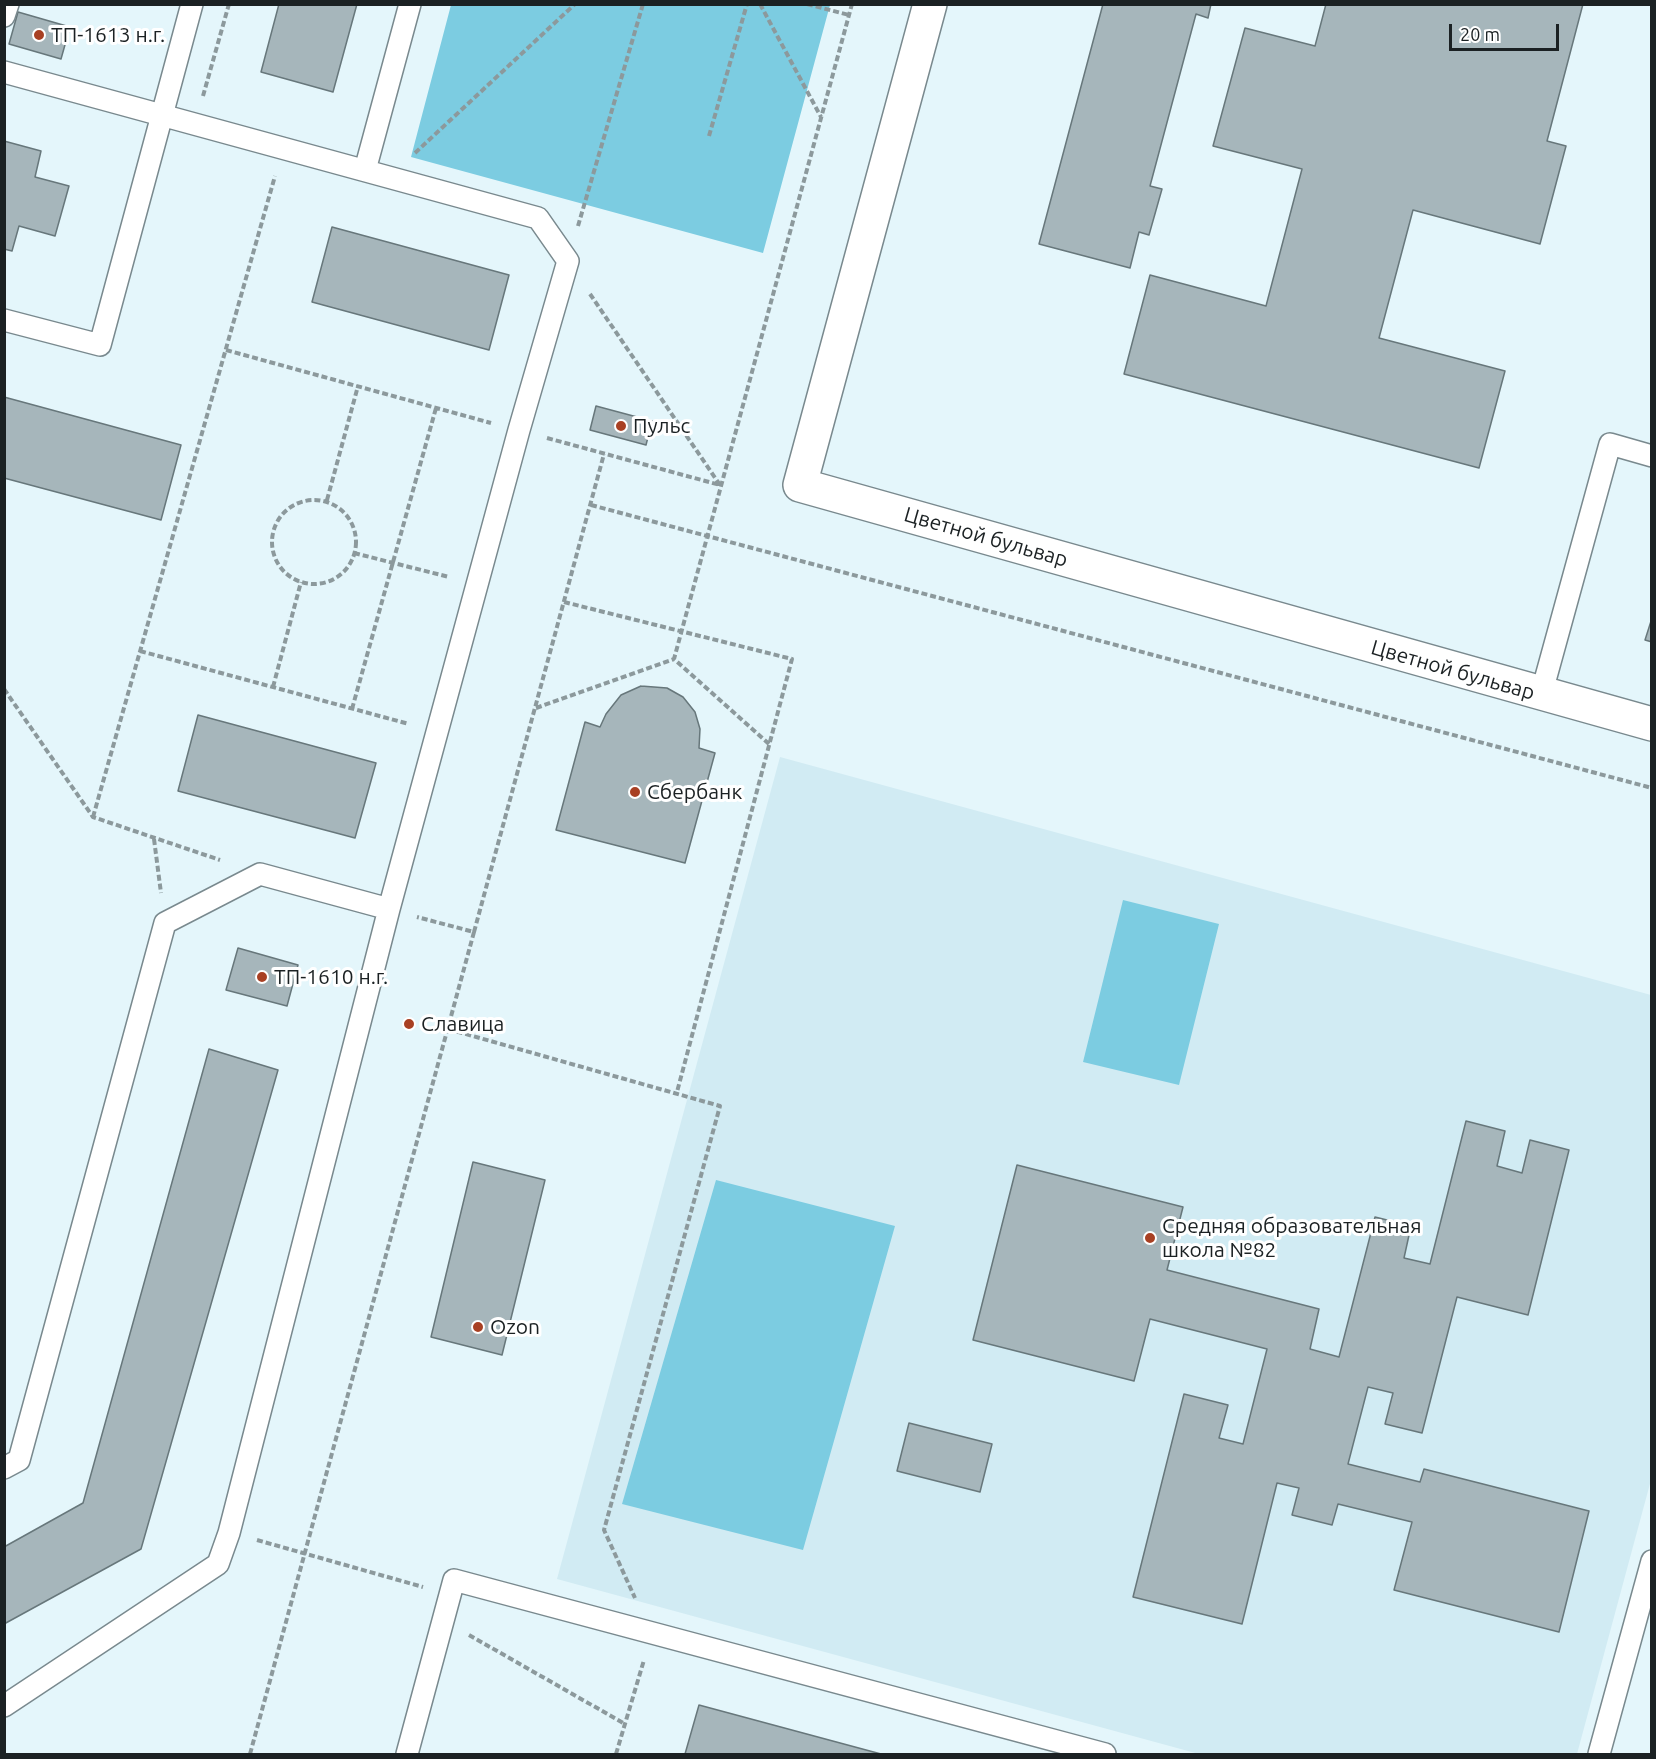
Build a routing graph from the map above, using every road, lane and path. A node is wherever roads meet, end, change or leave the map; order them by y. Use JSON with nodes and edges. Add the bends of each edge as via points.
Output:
{"nodes":[{"id":1,"x":8,"y":4,"type":"edge"},
{"id":2,"x":192,"y":4,"type":"edge"},
{"id":3,"x":229,"y":4,"type":"edge"},
{"id":4,"x":410,"y":4,"type":"edge"},
{"id":5,"x":575,"y":4,"type":"edge"},
{"id":6,"x":643,"y":4,"type":"edge"},
{"id":7,"x":747,"y":4,"type":"edge"},
{"id":8,"x":760,"y":4,"type":"edge"},
{"id":9,"x":807,"y":4,"type":"edge"},
{"id":10,"x":852,"y":4,"type":"edge"},
{"id":11,"x":930,"y":4,"type":"edge"},
{"id":12,"x":849,"y":15,"type":"junction"},
{"id":13,"x":4,"y":16,"type":"edge"},
{"id":14,"x":4,"y":72,"type":"edge"},
{"id":15,"x":202,"y":100,"type":"dead end"},
{"id":16,"x":163,"y":115,"type":"junction"},
{"id":17,"x":821,"y":117,"type":"junction"},
{"id":18,"x":709,"y":136,"type":"dead end"},
{"id":19,"x":283,"y":147,"type":"junction"},
{"id":20,"x":365,"y":170,"type":"junction"},
{"id":21,"x":387,"y":176,"type":"junction"},
{"id":22,"x":568,"y":261,"type":"junction"},
{"id":23,"x":4,"y":320,"type":"edge"},
{"id":24,"x":226,"y":350,"type":"junction"},
{"id":25,"x":358,"y":386,"type":"junction"},
{"id":26,"x":436,"y":408,"type":"junction"},
{"id":27,"x":519,"y":430,"type":"junction"},
{"id":28,"x":604,"y":454,"type":"junction"},
{"id":29,"x":1652,"y":456,"type":"edge"},
{"id":30,"x":720,"y":485,"type":"junction"},
{"id":31,"x":327,"y":500,"type":"junction"},
{"id":32,"x":591,"y":506,"type":"junction"},
{"id":33,"x":707,"y":535,"type":"junction"},
{"id":34,"x":354,"y":553,"type":"junction"},
{"id":35,"x":392,"y":562,"type":"junction"},
{"id":36,"x":301,"y":582,"type":"junction"},
{"id":37,"x":479,"y":585,"type":"junction"},
{"id":38,"x":564,"y":602,"type":"junction"},
{"id":39,"x":683,"y":632,"type":"junction"},
{"id":40,"x":140,"y":651,"type":"junction"},
{"id":41,"x":674,"y":659,"type":"junction"},
{"id":42,"x":273,"y":687,"type":"junction"},
{"id":43,"x":4,"y":689,"type":"edge"},
{"id":44,"x":1540,"y":695,"type":"junction"},
{"id":45,"x":536,"y":708,"type":"junction"},
{"id":46,"x":352,"y":709,"type":"junction"},
{"id":47,"x":1652,"y":724,"type":"edge"},
{"id":48,"x":438,"y":732,"type":"junction"},
{"id":49,"x":769,"y":744,"type":"junction"},
{"id":50,"x":1652,"y":788,"type":"edge"},
{"id":51,"x":93,"y":817,"type":"junction"},
{"id":52,"x":154,"y":838,"type":"junction"},
{"id":53,"x":260,"y":874,"type":"junction"},
{"id":54,"x":389,"y":909,"type":"junction"},
{"id":55,"x":165,"y":923,"type":"junction"},
{"id":56,"x":474,"y":932,"type":"junction"},
{"id":57,"x":448,"y":1029,"type":"junction"},
{"id":58,"x":677,"y":1092,"type":"junction"},
{"id":59,"x":4,"y":1468,"type":"edge"},
{"id":60,"x":229,"y":1533,"type":"junction"},
{"id":61,"x":303,"y":1553,"type":"junction"},
{"id":62,"x":1652,"y":1561,"type":"edge"},
{"id":63,"x":450,"y":1595,"type":"junction"},
{"id":64,"x":444,"y":1621,"type":"junction"},
{"id":65,"x":652,"y":1633,"type":"junction"},
{"id":66,"x":4,"y":1706,"type":"edge"},
{"id":67,"x":625,"y":1724,"type":"junction"},
{"id":68,"x":250,"y":1755,"type":"edge"},
{"id":69,"x":407,"y":1755,"type":"edge"},
{"id":70,"x":616,"y":1755,"type":"edge"},
{"id":71,"x":1105,"y":1755,"type":"edge"},
{"id":72,"x":1599,"y":1755,"type":"edge"}],
"edges":[{"from":1,"to":13,"type":"lane"},
{"from":2,"to":16,"type":"lane"},
{"from":3,"to":15,"type":"path"},
{"from":4,"to":20,"type":"lane"},
{"from":5,"to":21,"type":"path"},
{"from":6,"to":22,"type":"path"},
{"from":7,"to":18,"type":"path"},
{"from":8,"to":17,"type":"path"},
{"from":9,"to":12,"type":"path"},
{"from":10,"to":12,"type":"path"},
{"from":11,"to":44,"type":"street","name":"Цветной бульвар","via":[[800,485]]},
{"from":12,"to":17,"type":"path"},
{"from":14,"to":16,"type":"lane"},
{"from":16,"to":19,"type":"lane"},
{"from":16,"to":23,"type":"lane","via":[[100,345]]},
{"from":17,"to":30,"type":"path"},
{"from":19,"to":20,"type":"lane"},
{"from":19,"to":24,"type":"path"},
{"from":20,"to":21,"type":"lane"},
{"from":21,"to":22,"type":"lane","via":[[538,218]]},
{"from":22,"to":27,"type":"lane"},
{"from":22,"to":30,"type":"path"},
{"from":24,"to":25,"type":"path"},
{"from":24,"to":40,"type":"path"},
{"from":25,"to":26,"type":"path"},
{"from":25,"to":31,"type":"path"},
{"from":26,"to":27,"type":"path"},
{"from":26,"to":35,"type":"path"},
{"from":27,"to":28,"type":"path"},
{"from":27,"to":37,"type":"lane"},
{"from":28,"to":30,"type":"path"},
{"from":28,"to":32,"type":"path"},
{"from":29,"to":44,"type":"lane","via":[[1610,444]]},
{"from":30,"to":33,"type":"path"},
{"from":31,"to":34,"type":"path","via":[[349,518],[355,531]]},
{"from":31,"to":36,"type":"path","via":[[297,503],[276,523],[272,537],[276,559],[289,576]]},
{"from":32,"to":33,"type":"path"},
{"from":32,"to":38,"type":"path"},
{"from":33,"to":39,"type":"path"},
{"from":33,"to":50,"type":"path"},
{"from":34,"to":35,"type":"path"},
{"from":34,"to":36,"type":"path","via":[[343,572],[331,580]]},
{"from":35,"to":37,"type":"path"},
{"from":35,"to":46,"type":"path"},
{"from":36,"to":42,"type":"path"},
{"from":37,"to":48,"type":"lane"},
{"from":38,"to":39,"type":"path"},
{"from":38,"to":45,"type":"path"},
{"from":39,"to":41,"type":"path"},
{"from":39,"to":49,"type":"path","via":[[792,659]]},
{"from":40,"to":42,"type":"path"},
{"from":40,"to":51,"type":"path"},
{"from":41,"to":45,"type":"path"},
{"from":41,"to":49,"type":"path"},
{"from":42,"to":46,"type":"path"},
{"from":43,"to":51,"type":"path"},
{"from":44,"to":47,"type":"street","name":"Цветной бульвар"},
{"from":45,"to":56,"type":"path"},
{"from":46,"to":48,"type":"path"},
{"from":48,"to":54,"type":"lane"},
{"from":49,"to":58,"type":"path"},
{"from":51,"to":52,"type":"path"},
{"from":52,"to":53,"type":"path"},
{"from":52,"to":55,"type":"path"},
{"from":53,"to":54,"type":"lane"},
{"from":53,"to":55,"type":"lane"},
{"from":54,"to":56,"type":"path"},
{"from":54,"to":60,"type":"lane"},
{"from":55,"to":59,"type":"lane","via":[[19,1461]]},
{"from":56,"to":57,"type":"path"},
{"from":57,"to":58,"type":"path"},
{"from":57,"to":61,"type":"path"},
{"from":58,"to":65,"type":"path","via":[[720,1106],[604,1530]]},
{"from":60,"to":61,"type":"path"},
{"from":60,"to":66,"type":"lane","via":[[218,1564]]},
{"from":61,"to":63,"type":"path"},
{"from":61,"to":68,"type":"path"},
{"from":62,"to":72,"type":"lane"},
{"from":63,"to":64,"type":"lane"},
{"from":63,"to":65,"type":"lane","via":[[454,1580]]},
{"from":64,"to":67,"type":"path"},
{"from":64,"to":69,"type":"lane"},
{"from":65,"to":67,"type":"path"},
{"from":65,"to":71,"type":"lane"},
{"from":67,"to":70,"type":"path"}]}
